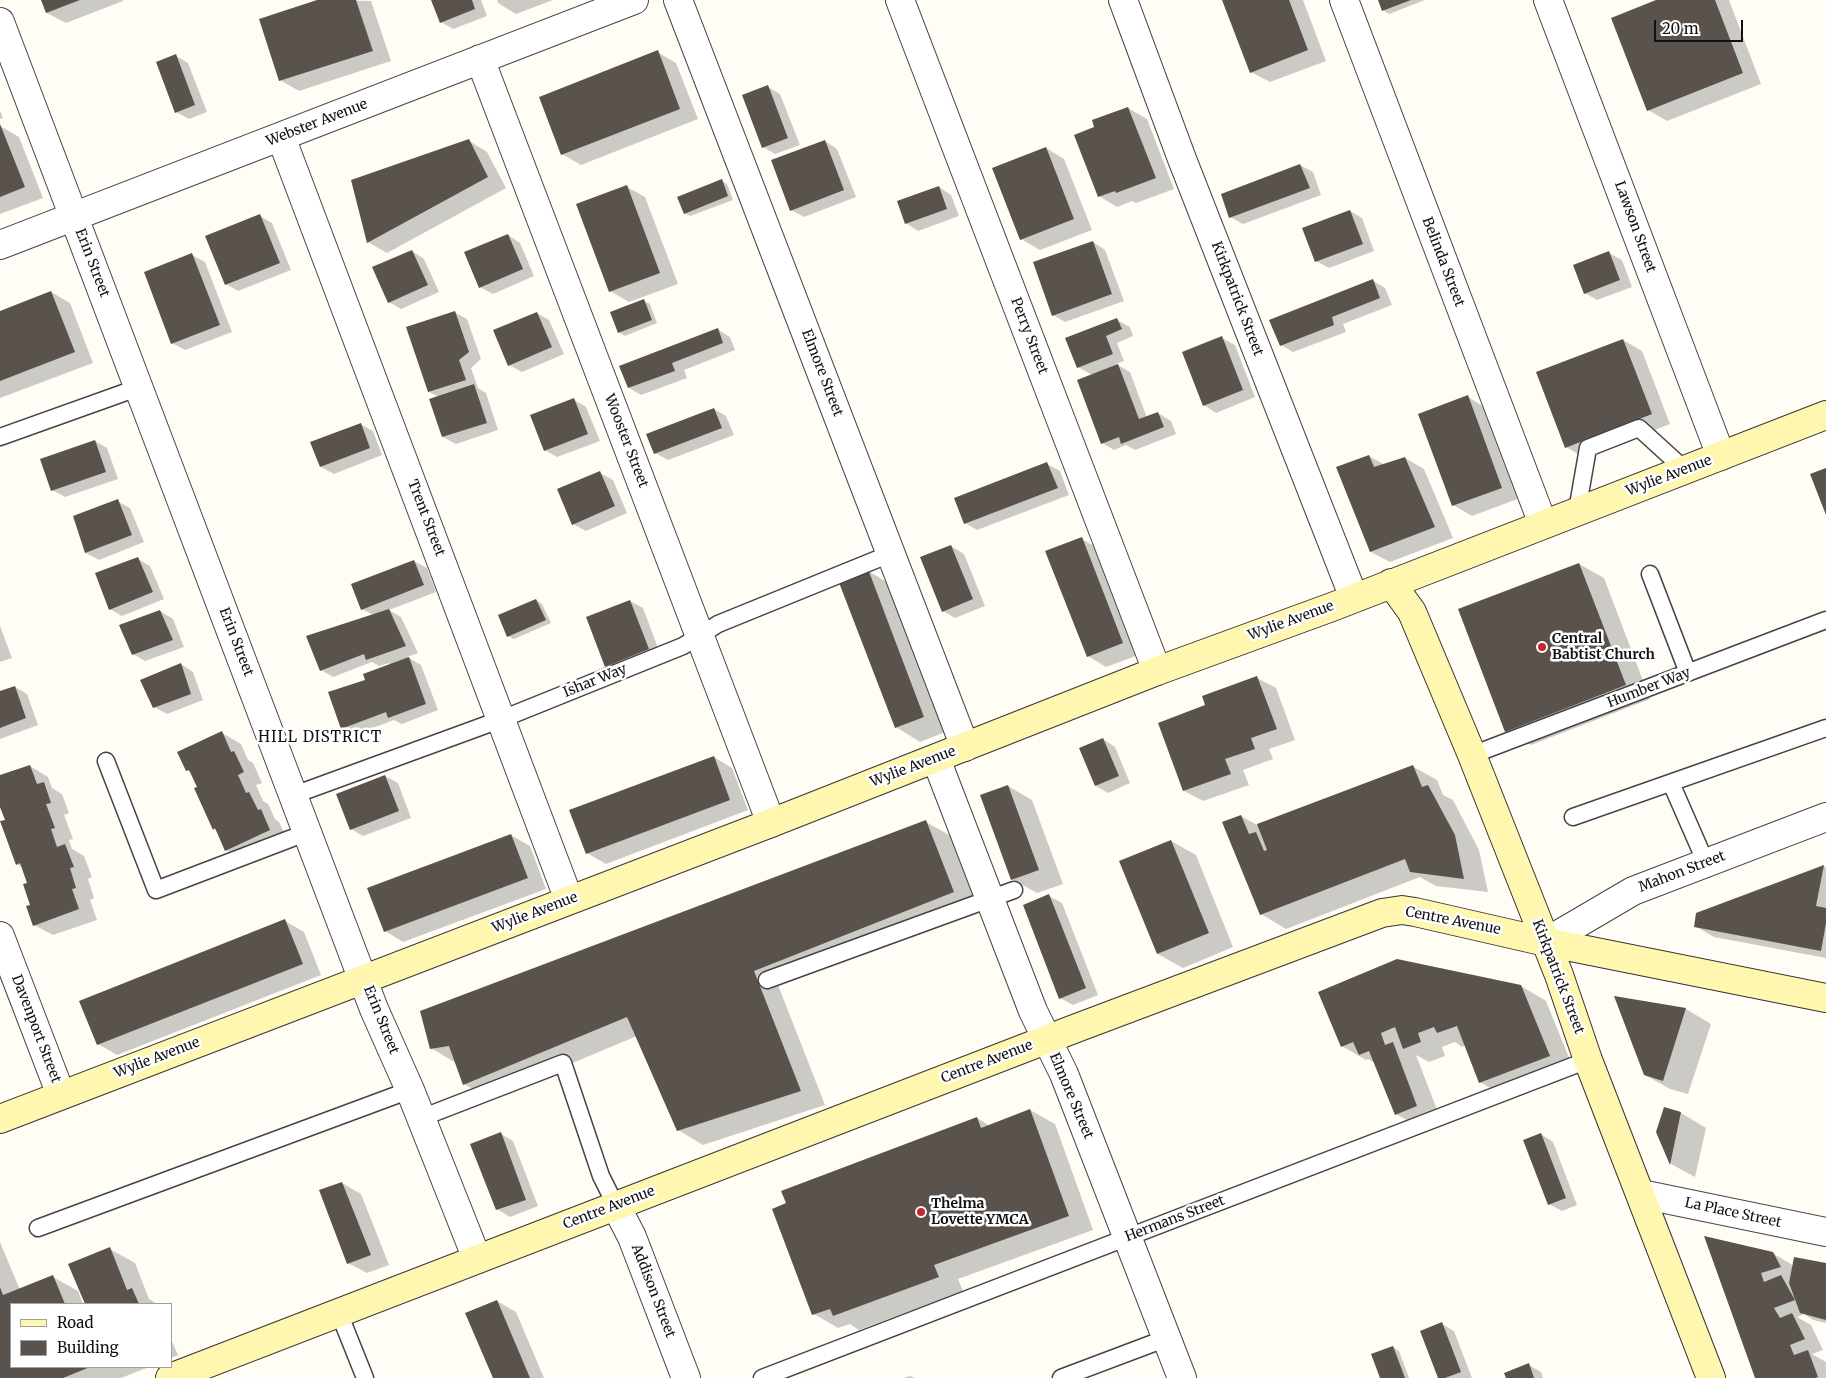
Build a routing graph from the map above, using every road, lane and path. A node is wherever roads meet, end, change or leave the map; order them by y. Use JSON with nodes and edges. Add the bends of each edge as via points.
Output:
{"nodes":[{"id":1,"x":634,"y":0,"type":"edge"},
{"id":2,"x":678,"y":0,"type":"edge"},
{"id":3,"x":900,"y":0,"type":"edge"},
{"id":4,"x":1123,"y":0,"type":"edge"},
{"id":5,"x":1344,"y":0,"type":"edge"},
{"id":6,"x":1548,"y":0,"type":"edge"},
{"id":7,"x":0,"y":22,"type":"edge"},
{"id":8,"x":480,"y":59,"type":"junction"},
{"id":9,"x":281,"y":137,"type":"junction"},
{"id":10,"x":75,"y":217,"type":"junction"},
{"id":11,"x":0,"y":245,"type":"edge"},
{"id":12,"x":140,"y":387,"type":"junction"},
{"id":13,"x":1826,"y":415,"type":"edge"},
{"id":14,"x":0,"y":438,"type":"edge"},
{"id":15,"x":1721,"y":456,"type":"junction"},
{"id":16,"x":1684,"y":469,"type":"junction"},
{"id":17,"x":1577,"y":511,"type":"junction"},
{"id":18,"x":1543,"y":524,"type":"junction"},
{"id":19,"x":890,"y":554,"type":"junction"},
{"id":20,"x":1650,"y":574,"type":"dead end"},
{"id":21,"x":1391,"y":583,"type":"junction"},
{"id":22,"x":1354,"y":598,"type":"junction"},
{"id":23,"x":1826,"y":620,"type":"edge"},
{"id":24,"x":700,"y":635,"type":"junction"},
{"id":25,"x":1157,"y":671,"type":"junction"},
{"id":26,"x":1688,"y":673,"type":"junction"},
{"id":27,"x":502,"y":719,"type":"junction"},
{"id":28,"x":1826,"y":728,"type":"edge"},
{"id":29,"x":965,"y":747,"type":"junction"},
{"id":30,"x":1472,"y":755,"type":"junction"},
{"id":31,"x":936,"y":759,"type":"junction"},
{"id":32,"x":106,"y":761,"type":"dead end"},
{"id":33,"x":1672,"y":783,"type":"junction"},
{"id":34,"x":294,"y":794,"type":"junction"},
{"id":35,"x":1573,"y":817,"type":"dead end"},
{"id":36,"x":1826,"y":817,"type":"edge"},
{"id":37,"x":771,"y":823,"type":"junction"},
{"id":38,"x":308,"y":832,"type":"junction"},
{"id":39,"x":1706,"y":863,"type":"junction"},
{"id":40,"x":1002,"y":894,"type":"junction"},
{"id":41,"x":569,"y":900,"type":"junction"},
{"id":42,"x":0,"y":936,"type":"edge"},
{"id":43,"x":1546,"y":942,"type":"junction"},
{"id":44,"x":364,"y":979,"type":"junction"},
{"id":45,"x":767,"y":980,"type":"dead end"},
{"id":46,"x":1826,"y":998,"type":"edge"},
{"id":47,"x":1047,"y":1040,"type":"junction"},
{"id":48,"x":1588,"y":1060,"type":"junction"},
{"id":49,"x":410,"y":1090,"type":"junction"},
{"id":50,"x":61,"y":1095,"type":"junction"},
{"id":51,"x":421,"y":1118,"type":"junction"},
{"id":52,"x":0,"y":1119,"type":"edge"},
{"id":53,"x":1641,"y":1194,"type":"junction"},
{"id":54,"x":616,"y":1206,"type":"junction"},
{"id":55,"x":38,"y":1228,"type":"dead end"},
{"id":56,"x":1826,"y":1232,"type":"edge"},
{"id":57,"x":1128,"y":1237,"type":"junction"},
{"id":58,"x":477,"y":1259,"type":"junction"},
{"id":59,"x":339,"y":1313,"type":"junction"},
{"id":60,"x":1167,"y":1338,"type":"junction"},
{"id":61,"x":181,"y":1376,"type":"edge"},
{"id":62,"x":365,"y":1378,"type":"edge"},
{"id":63,"x":686,"y":1378,"type":"edge"},
{"id":64,"x":762,"y":1378,"type":"edge"},
{"id":65,"x":1061,"y":1378,"type":"edge"},
{"id":66,"x":1182,"y":1378,"type":"edge"},
{"id":67,"x":1711,"y":1378,"type":"edge"}],
"edges":[{"from":1,"to":8,"type":"street","name":"Webster Avenue"},
{"from":2,"to":19,"type":"street","name":"Elmore Street"},
{"from":3,"to":25,"type":"street","name":"Perry Street"},
{"from":4,"to":22,"type":"street","name":"Kirkpatrick Street"},
{"from":5,"to":18,"type":"street","name":"Belinda Street"},
{"from":6,"to":15,"type":"street","name":"Lawson Street"},
{"from":7,"to":10,"type":"street","name":"Erin Street"},
{"from":8,"to":9,"type":"street","name":"Webster Avenue"},
{"from":8,"to":24,"type":"street","name":"Wooster Street"},
{"from":9,"to":10,"type":"street","name":"Webster Avenue"},
{"from":9,"to":27,"type":"street","name":"Trent Street"},
{"from":10,"to":11,"type":"street","name":"Webster Avenue"},
{"from":10,"to":12,"type":"street","name":"Erin Street"},
{"from":12,"to":14,"type":"lane"},
{"from":12,"to":34,"type":"street","name":"Erin Street"},
{"from":13,"to":15,"type":"street","name":"Wylie Avenue"},
{"from":15,"to":16,"type":"street","name":"Wylie Avenue"},
{"from":16,"to":17,"type":"street","name":"Wylie Avenue"},
{"from":16,"to":17,"type":"lane","via":[[1639,428],[1630,431],[1588,448]]},
{"from":17,"to":18,"type":"street","name":"Wylie Avenue"},
{"from":18,"to":21,"type":"street","name":"Wylie Avenue"},
{"from":19,"to":24,"type":"lane","name":"Ishar Way","via":[[718,624]]},
{"from":19,"to":29,"type":"street","name":"Elmore Street"},
{"from":20,"to":26,"type":"lane"},
{"from":21,"to":22,"type":"street","name":"Wylie Avenue"},
{"from":21,"to":30,"type":"street","name":"Kirkpatrick Street","via":[[1412,612]]},
{"from":22,"to":25,"type":"street","name":"Wylie Avenue"},
{"from":23,"to":26,"type":"lane","name":"Humber Way"},
{"from":24,"to":27,"type":"lane","name":"Ishar Way","via":[[683,646]]},
{"from":24,"to":37,"type":"street","name":"Wooster Street"},
{"from":25,"to":29,"type":"street","name":"Wylie Avenue"},
{"from":26,"to":30,"type":"lane","name":"Humber Way"},
{"from":27,"to":34,"type":"lane","name":"Ishar Way"},
{"from":27,"to":41,"type":"street","name":"Trent Street"},
{"from":28,"to":33,"type":"lane"},
{"from":29,"to":31,"type":"street","name":"Wylie Avenue"},
{"from":30,"to":43,"type":"street","name":"Kirkpatrick Street"},
{"from":31,"to":37,"type":"street","name":"Wylie Avenue"},
{"from":31,"to":40,"type":"street","name":"Elmore Street"},
{"from":32,"to":38,"type":"lane","via":[[156,890]]},
{"from":33,"to":35,"type":"lane"},
{"from":33,"to":39,"type":"lane"},
{"from":34,"to":38,"type":"street","name":"Erin Street"},
{"from":36,"to":39,"type":"street","name":"Mahon Street"},
{"from":37,"to":41,"type":"street","name":"Wylie Avenue"},
{"from":38,"to":44,"type":"street","name":"Erin Street"},
{"from":39,"to":43,"type":"street","name":"Mahon Street","via":[[1633,891]]},
{"from":40,"to":45,"type":"lane"},
{"from":40,"to":47,"type":"street","name":"Elmore Street","via":[[1033,1011]]},
{"from":41,"to":44,"type":"street","name":"Wylie Avenue"},
{"from":42,"to":50,"type":"street","name":"Davenport Street"},
{"from":43,"to":46,"type":"street","name":"Centre Avenue"},
{"from":43,"to":47,"type":"street","name":"Centre Avenue","via":[[1415,912],[1382,913]]},
{"from":43,"to":48,"type":"street","name":"Kirkpatrick Street"},
{"from":44,"to":49,"type":"street","name":"Erin Street"},
{"from":44,"to":50,"type":"street","name":"Wylie Avenue"},
{"from":47,"to":54,"type":"street","name":"Centre Avenue"},
{"from":47,"to":57,"type":"street","name":"Elmore Street","via":[[1064,1074]]},
{"from":48,"to":53,"type":"street","name":"Kirkpatrick Street"},
{"from":48,"to":57,"type":"lane","name":"Hermans Street"},
{"from":49,"to":51,"type":"street","name":"Erin Street"},
{"from":49,"to":55,"type":"lane"},
{"from":50,"to":52,"type":"street","name":"Wylie Avenue"},
{"from":51,"to":54,"type":"lane","via":[[563,1063],[601,1176]]},
{"from":51,"to":58,"type":"street","name":"Erin Street"},
{"from":53,"to":56,"type":"street","name":"La Place Street"},
{"from":53,"to":67,"type":"street","name":"Kirkpatrick Street"},
{"from":54,"to":58,"type":"street","name":"Centre Avenue"},
{"from":54,"to":63,"type":"street","name":"Addison Street","via":[[632,1237]]},
{"from":57,"to":60,"type":"street","name":"Elmore Street"},
{"from":57,"to":64,"type":"lane","name":"Hermans Street"},
{"from":58,"to":59,"type":"street","name":"Centre Avenue"},
{"from":59,"to":61,"type":"street","name":"Centre Avenue"},
{"from":59,"to":62,"type":"lane"},
{"from":60,"to":65,"type":"lane"},
{"from":60,"to":66,"type":"street","name":"Elmore Street"}]}
